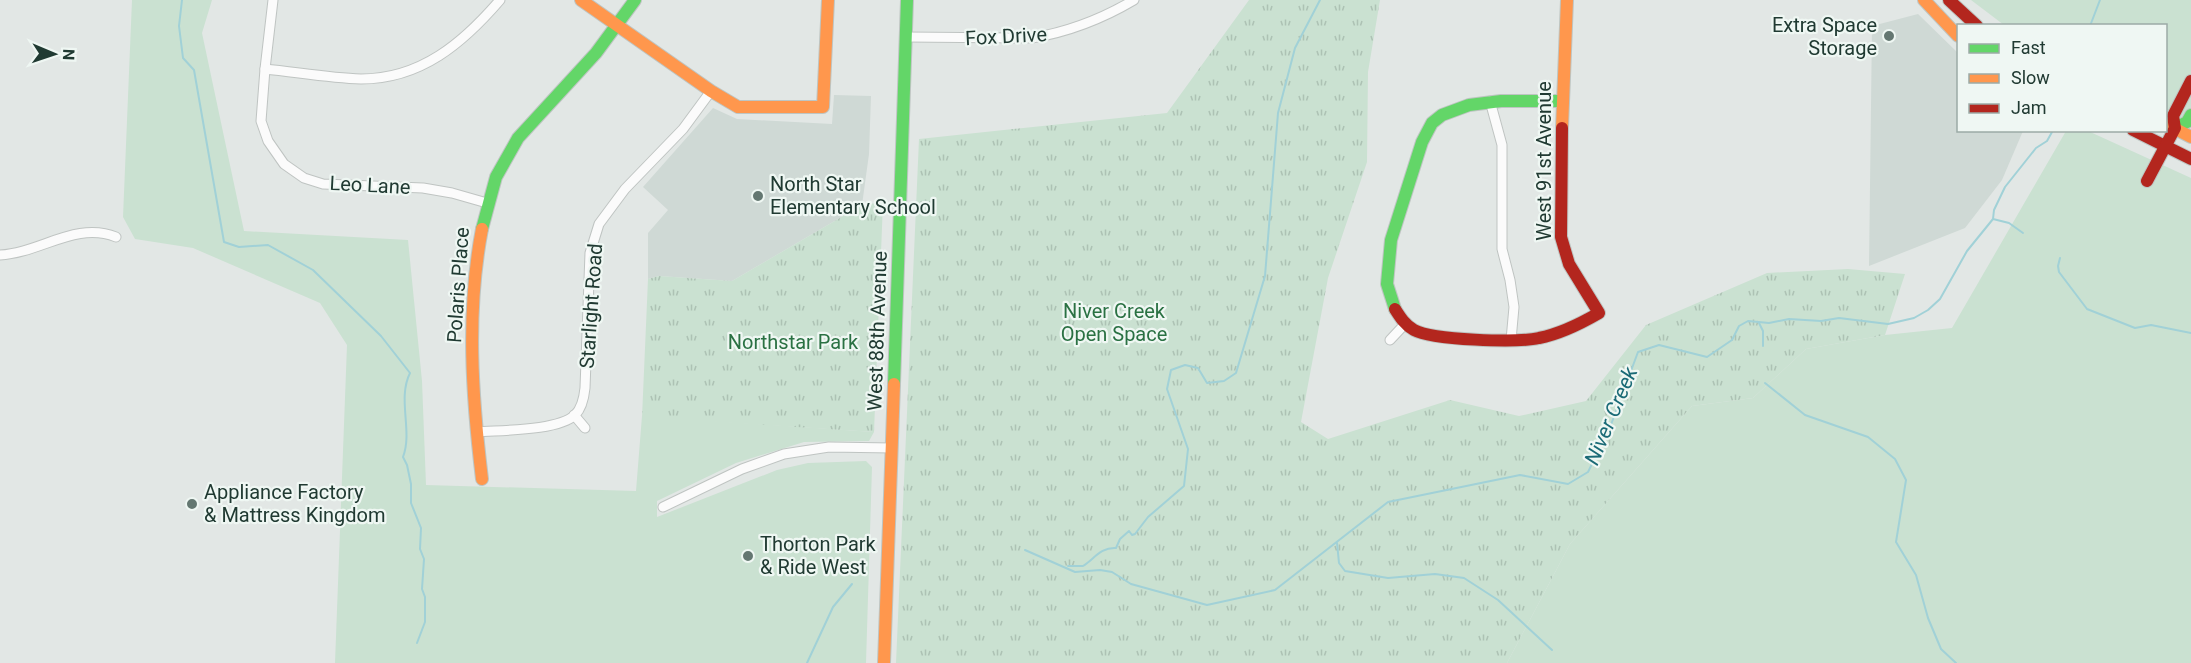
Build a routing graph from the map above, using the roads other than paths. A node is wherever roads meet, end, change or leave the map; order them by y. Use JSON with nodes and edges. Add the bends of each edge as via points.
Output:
{"nodes":[{"id":1,"x":273,"y":0,"type":"edge"},
{"id":2,"x":500,"y":0,"type":"edge"},
{"id":3,"x":581,"y":0,"type":"edge"},
{"id":4,"x":634,"y":0,"type":"edge"},
{"id":5,"x":828,"y":0,"type":"edge"},
{"id":6,"x":907,"y":0,"type":"edge"},
{"id":7,"x":1134,"y":0,"type":"edge"},
{"id":8,"x":1567,"y":0,"type":"edge"},
{"id":9,"x":1924,"y":0,"type":"edge"},
{"id":10,"x":1949,"y":0,"type":"edge"},
{"id":11,"x":1975,"y":24,"type":"edge"},
{"id":12,"x":618,"y":26,"type":"junction"},
{"id":13,"x":1957,"y":34,"type":"edge"},
{"id":14,"x":906,"y":38,"type":"junction"},
{"id":15,"x":265,"y":69,"type":"junction"},
{"id":16,"x":2191,"y":81,"type":"edge"},
{"id":17,"x":711,"y":91,"type":"junction"},
{"id":18,"x":1490,"y":101,"type":"junction"},
{"id":19,"x":1563,"y":101,"type":"junction"},
{"id":20,"x":2191,"y":115,"type":"edge"},
{"id":21,"x":2170,"y":126,"type":"edge"},
{"id":22,"x":2137,"y":132,"type":"edge"},
{"id":23,"x":2191,"y":137,"type":"edge"},
{"id":24,"x":2166,"y":146,"type":"junction"},
{"id":25,"x":2191,"y":159,"type":"edge"},
{"id":26,"x":2147,"y":181,"type":"dead end"},
{"id":27,"x":487,"y":203,"type":"junction"},
{"id":28,"x":116,"y":237,"type":"dead end"},
{"id":29,"x":0,"y":255,"type":"edge"},
{"id":30,"x":1405,"y":324,"type":"junction"},
{"id":31,"x":1390,"y":340,"type":"dead end"},
{"id":32,"x":1511,"y":340,"type":"junction"},
{"id":33,"x":574,"y":415,"type":"junction"},
{"id":34,"x":585,"y":428,"type":"dead end"},
{"id":35,"x":477,"y":432,"type":"junction"},
{"id":36,"x":892,"y":448,"type":"junction"},
{"id":37,"x":482,"y":479,"type":"dead end"},
{"id":38,"x":663,"y":507,"type":"dead end"},
{"id":39,"x":884,"y":663,"type":"edge"}],
"edges":[{"from":1,"to":15,"type":"street","name":"Leo Lane"},
{"from":2,"to":15,"type":"street","via":[[469,34],[441,56],[394,75],[360,79]]},
{"from":3,"to":12,"type":"street"},
{"from":4,"to":12,"type":"street","name":"Polaris Place"},
{"from":5,"to":17,"type":"street","via":[[824,107],[738,107]]},
{"from":6,"to":14,"type":"street","name":"West 88th Avenue"},
{"from":7,"to":14,"type":"street","name":"Fox Drive","via":[[1089,23],[1038,37]]},
{"from":8,"to":19,"type":"street","name":"West 91st Avenue"},
{"from":9,"to":13,"type":"street"},
{"from":10,"to":11,"type":"street"},
{"from":12,"to":17,"type":"street"},
{"from":12,"to":27,"type":"street","name":"Polaris Place","via":[[517,139]]},
{"from":14,"to":36,"type":"street","name":"West 88th Avenue"},
{"from":15,"to":27,"type":"street","name":"Leo Lane","via":[[263,129],[276,155],[297,174],[323,184],[423,188]]},
{"from":16,"to":21,"type":"street"},
{"from":17,"to":33,"type":"street","name":"Starlight Road","via":[[683,129],[614,201],[596,232],[590,253],[585,388],[582,404]]},
{"from":18,"to":19,"type":"street"},
{"from":18,"to":30,"type":"street","via":[[1440,116],[1430,126],[1422,145],[1392,233],[1387,277],[1391,302]]},
{"from":18,"to":32,"type":"street","via":[[1502,145],[1502,249],[1514,307]]},
{"from":19,"to":32,"type":"street","name":"West 91st Avenue","via":[[1561,237],[1569,264],[1599,313],[1575,327],[1543,338]]},
{"from":20,"to":21,"type":"street","via":[[2187,122]]},
{"from":21,"to":23,"type":"street"},
{"from":21,"to":24,"type":"street"},
{"from":22,"to":24,"type":"street"},
{"from":24,"to":25,"type":"street"},
{"from":24,"to":26,"type":"street"},
{"from":27,"to":35,"type":"street","name":"Polaris Place","via":[[475,273],[472,377]]},
{"from":28,"to":29,"type":"street","via":[[85,231]]},
{"from":30,"to":31,"type":"street"},
{"from":30,"to":32,"type":"street","via":[[1426,334]]},
{"from":33,"to":34,"type":"street"},
{"from":33,"to":35,"type":"street","via":[[553,424]]},
{"from":35,"to":37,"type":"street","name":"Polaris Place"},
{"from":36,"to":38,"type":"street","via":[[829,447],[784,454],[742,469]]},
{"from":36,"to":39,"type":"street","name":"West 88th Avenue"}]}
